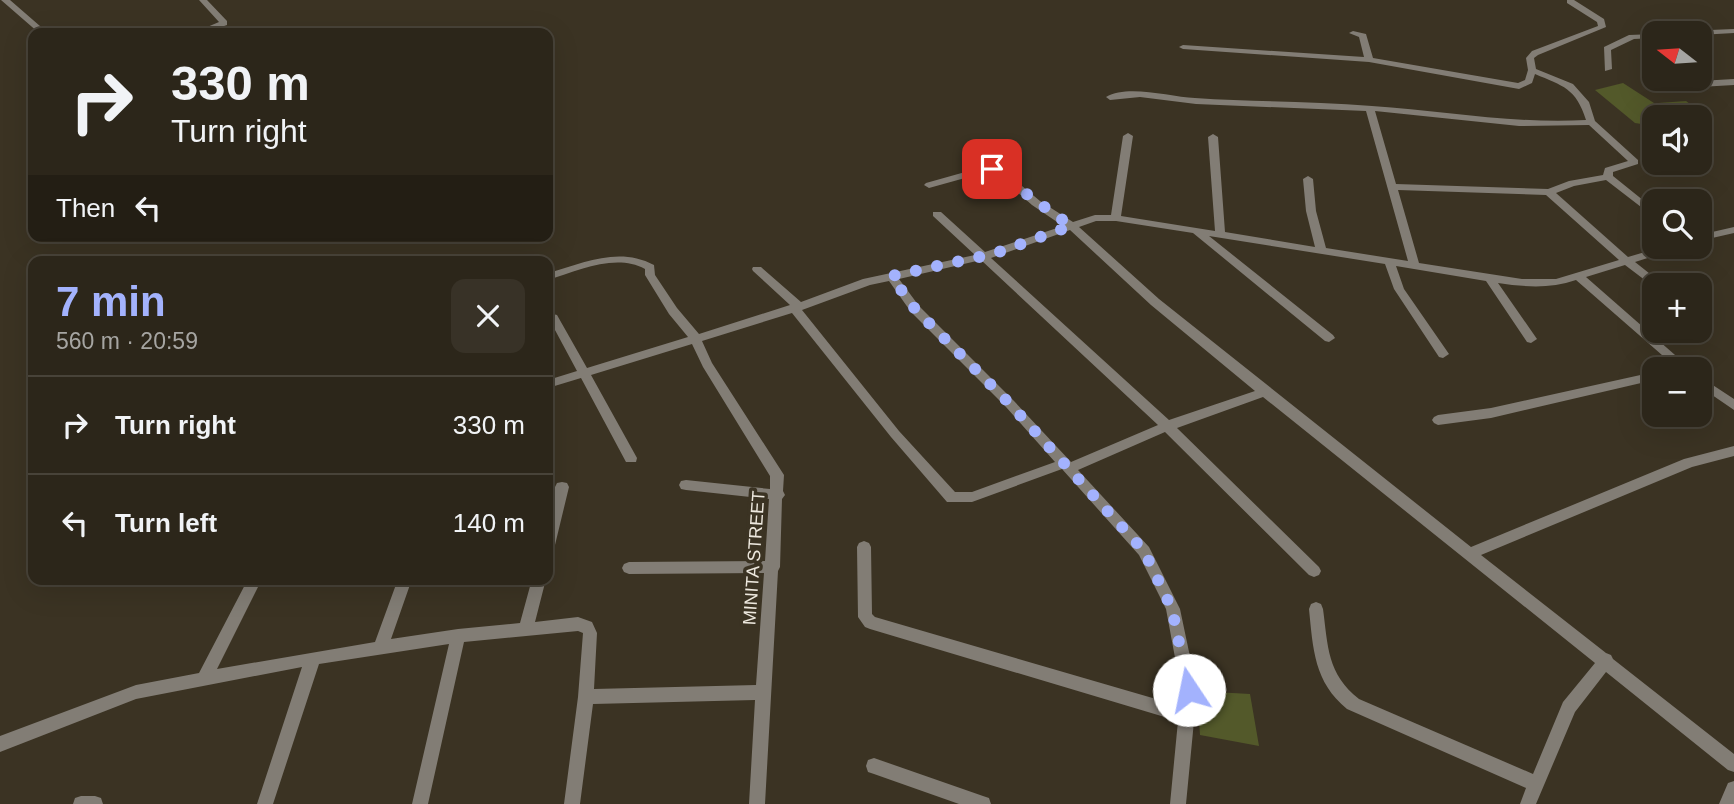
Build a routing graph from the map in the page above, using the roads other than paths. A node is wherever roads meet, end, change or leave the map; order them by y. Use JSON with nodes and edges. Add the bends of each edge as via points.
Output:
{"nodes":[{"id":1,"x":5,"y":0,"type":"edge"},
{"id":2,"x":203,"y":0,"type":"edge"},
{"id":3,"x":1572,"y":0,"type":"edge"},
{"id":4,"x":38,"y":28,"type":"edge"},
{"id":5,"x":210,"y":28,"type":"edge"},
{"id":6,"x":1734,"y":31,"type":"edge"},
{"id":7,"x":1712,"y":32,"type":"edge"},
{"id":8,"x":1353,"y":33,"type":"dead end"},
{"id":9,"x":1642,"y":37,"type":"edge"},
{"id":10,"x":1183,"y":47,"type":"dead end"},
{"id":11,"x":1369,"y":60,"type":"junction"},
{"id":12,"x":1608,"y":69,"type":"dead end"},
{"id":13,"x":1532,"y":70,"type":"junction"},
{"id":14,"x":1734,"y":82,"type":"edge"},
{"id":15,"x":1712,"y":83,"type":"edge"},
{"id":16,"x":1110,"y":97,"type":"dead end"},
{"id":17,"x":1370,"y":109,"type":"junction"},
{"id":18,"x":1591,"y":122,"type":"junction"},
{"id":19,"x":1128,"y":136,"type":"dead end"},
{"id":20,"x":1213,"y":137,"type":"dead end"},
{"id":21,"x":1608,"y":177,"type":"junction"},
{"id":22,"x":1308,"y":179,"type":"dead end"},
{"id":23,"x":929,"y":186,"type":"dead end"},
{"id":24,"x":1392,"y":187,"type":"junction"},
{"id":25,"x":1549,"y":192,"type":"junction"},
{"id":26,"x":1642,"y":204,"type":"edge"},
{"id":27,"x":937,"y":214,"type":"dead end"},
{"id":28,"x":1116,"y":218,"type":"junction"},
{"id":29,"x":1071,"y":226,"type":"junction"},
{"id":30,"x":1195,"y":230,"type":"junction"},
{"id":31,"x":1734,"y":230,"type":"edge"},
{"id":32,"x":1220,"y":235,"type":"junction"},
{"id":33,"x":1712,"y":235,"type":"edge"},
{"id":34,"x":1321,"y":250,"type":"junction"},
{"id":35,"x":1642,"y":255,"type":"edge"},
{"id":36,"x":982,"y":257,"type":"junction"},
{"id":37,"x":1625,"y":260,"type":"junction"},
{"id":38,"x":1389,"y":261,"type":"junction"},
{"id":39,"x":1415,"y":266,"type":"junction"},
{"id":40,"x":757,"y":270,"type":"dead end"},
{"id":41,"x":1643,"y":273,"type":"edge"},
{"id":42,"x":553,"y":275,"type":"edge"},
{"id":43,"x":891,"y":276,"type":"junction"},
{"id":44,"x":1579,"y":277,"type":"junction"},
{"id":45,"x":1490,"y":279,"type":"junction"},
{"id":46,"x":796,"y":308,"type":"junction"},
{"id":47,"x":553,"y":318,"type":"dead end"},
{"id":48,"x":695,"y":337,"type":"junction"},
{"id":49,"x":1329,"y":338,"type":"dead end"},
{"id":50,"x":1531,"y":339,"type":"dead end"},
{"id":51,"x":1443,"y":354,"type":"dead end"},
{"id":52,"x":1671,"y":357,"type":"edge"},
{"id":53,"x":583,"y":374,"type":"junction"},
{"id":54,"x":1642,"y":379,"type":"edge"},
{"id":55,"x":553,"y":383,"type":"edge"},
{"id":56,"x":1712,"y":389,"type":"edge"},
{"id":57,"x":1265,"y":393,"type":"junction"},
{"id":58,"x":1734,"y":405,"type":"edge"},
{"id":59,"x":1438,"y":420,"type":"dead end"},
{"id":60,"x":1167,"y":426,"type":"junction"},
{"id":61,"x":1734,"y":451,"type":"edge"},
{"id":62,"x":631,"y":458,"type":"dead end"},
{"id":63,"x":1067,"y":466,"type":"junction"},
{"id":64,"x":686,"y":485,"type":"dead end"},
{"id":65,"x":562,"y":487,"type":"dead end"},
{"id":66,"x":778,"y":495,"type":"junction"},
{"id":67,"x":553,"y":524,"type":"edge"},
{"id":68,"x":864,"y":547,"type":"dead end"},
{"id":69,"x":1469,"y":554,"type":"junction"},
{"id":70,"x":774,"y":567,"type":"junction"},
{"id":71,"x":629,"y":568,"type":"dead end"},
{"id":72,"x":1314,"y":572,"type":"dead end"},
{"id":73,"x":251,"y":585,"type":"edge"},
{"id":74,"x":403,"y":585,"type":"edge"},
{"id":75,"x":537,"y":585,"type":"edge"},
{"id":76,"x":1316,"y":609,"type":"dead end"},
{"id":77,"x":526,"y":629,"type":"junction"},
{"id":78,"x":458,"y":636,"type":"junction"},
{"id":79,"x":380,"y":648,"type":"junction"},
{"id":80,"x":313,"y":658,"type":"junction"},
{"id":81,"x":1606,"y":660,"type":"junction"},
{"id":82,"x":204,"y":679,"type":"junction"},
{"id":83,"x":763,"y":692,"type":"junction"},
{"id":84,"x":586,"y":697,"type":"junction"},
{"id":85,"x":1188,"y":716,"type":"junction"},
{"id":86,"x":0,"y":744,"type":"edge"},
{"id":87,"x":1734,"y":764,"type":"edge"},
{"id":88,"x":874,"y":766,"type":"dead end"},
{"id":89,"x":1535,"y":783,"type":"junction"},
{"id":90,"x":1734,"y":789,"type":"edge"},
{"id":91,"x":81,"y":804,"type":"edge"},
{"id":92,"x":95,"y":804,"type":"edge"},
{"id":93,"x":265,"y":804,"type":"edge"},
{"id":94,"x":420,"y":804,"type":"edge"},
{"id":95,"x":572,"y":804,"type":"edge"},
{"id":96,"x":757,"y":804,"type":"edge"},
{"id":97,"x":983,"y":804,"type":"edge"},
{"id":98,"x":1178,"y":804,"type":"edge"},
{"id":99,"x":1528,"y":804,"type":"edge"},
{"id":100,"x":1727,"y":804,"type":"edge"}],
"edges":[{"from":1,"to":4,"type":"street"},
{"from":2,"to":5,"type":"street","via":[[224,23]]},
{"from":3,"to":13,"type":"street","via":[[1601,21],[1602,27],[1535,53],[1530,58]]},
{"from":6,"to":7,"type":"street"},
{"from":8,"to":11,"type":"street","via":[[1363,36]]},
{"from":9,"to":12,"type":"street","via":[[1607,49]]},
{"from":10,"to":11,"type":"street"},
{"from":11,"to":13,"type":"street","via":[[1519,86],[1526,85]]},
{"from":13,"to":18,"type":"street","via":[[1570,86],[1585,102]]},
{"from":14,"to":15,"type":"street"},
{"from":16,"to":17,"type":"street","via":[[1124,94]]},
{"from":17,"to":18,"type":"street","via":[[1506,124]]},
{"from":17,"to":24,"type":"street"},
{"from":18,"to":21,"type":"street","via":[[1635,163],[1608,170]]},
{"from":19,"to":28,"type":"street"},
{"from":20,"to":32,"type":"street"},
{"from":21,"to":25,"type":"street"},
{"from":21,"to":26,"type":"street"},
{"from":22,"to":34,"type":"street"},
{"from":23,"to":29,"type":"street","via":[[992,169]]},
{"from":24,"to":25,"type":"street"},
{"from":24,"to":39,"type":"street"},
{"from":25,"to":37,"type":"street"},
{"from":27,"to":36,"type":"street"},
{"from":28,"to":29,"type":"street","via":[[1096,218]]},
{"from":28,"to":30,"type":"street"},
{"from":29,"to":36,"type":"street"},
{"from":29,"to":57,"type":"street"},
{"from":30,"to":32,"type":"street"},
{"from":30,"to":49,"type":"street"},
{"from":31,"to":33,"type":"street"},
{"from":32,"to":34,"type":"street"},
{"from":34,"to":38,"type":"street"},
{"from":35,"to":37,"type":"street"},
{"from":36,"to":43,"type":"street"},
{"from":36,"to":60,"type":"street"},
{"from":37,"to":41,"type":"street"},
{"from":37,"to":44,"type":"street"},
{"from":38,"to":39,"type":"street"},
{"from":38,"to":51,"type":"street","via":[[1399,289]]},
{"from":39,"to":45,"type":"street"},
{"from":40,"to":46,"type":"street"},
{"from":42,"to":48,"type":"street","name":"MINITA STREET","via":[[639,259],[650,267],[650,275],[673,311]]},
{"from":43,"to":46,"type":"street"},
{"from":43,"to":63,"type":"street","via":[[915,309]]},
{"from":44,"to":45,"type":"street","via":[[1556,283]]},
{"from":44,"to":52,"type":"street"},
{"from":45,"to":50,"type":"street"},
{"from":46,"to":48,"type":"street"},
{"from":46,"to":63,"type":"street","via":[[895,435],[952,498],[972,497]]},
{"from":47,"to":53,"type":"street"},
{"from":48,"to":53,"type":"street"},
{"from":48,"to":66,"type":"street","name":"MINITA STREET","via":[[777,475]]},
{"from":53,"to":55,"type":"street"},
{"from":53,"to":62,"type":"street"},
{"from":54,"to":59,"type":"street"},
{"from":56,"to":58,"type":"street"},
{"from":57,"to":60,"type":"street"},
{"from":57,"to":69,"type":"street"},
{"from":60,"to":63,"type":"street"},
{"from":60,"to":72,"type":"street"},
{"from":61,"to":69,"type":"street","via":[[1689,463]]},
{"from":63,"to":85,"type":"street","via":[[1144,551],[1172,609],[1189,690]]},
{"from":64,"to":66,"type":"street"},
{"from":65,"to":67,"type":"street"},
{"from":66,"to":70,"type":"street","name":"MINITA STREET"},
{"from":68,"to":85,"type":"street","via":[[865,617],[870,622]]},
{"from":69,"to":81,"type":"street"},
{"from":70,"to":71,"type":"street"},
{"from":70,"to":83,"type":"street","name":"MINITA STREET"},
{"from":73,"to":82,"type":"street"},
{"from":74,"to":79,"type":"street"},
{"from":75,"to":77,"type":"street"},
{"from":76,"to":89,"type":"street","via":[[1323,663],[1336,693]]},
{"from":77,"to":78,"type":"street"},
{"from":77,"to":84,"type":"street","via":[[587,627]]},
{"from":78,"to":79,"type":"street"},
{"from":78,"to":94,"type":"street"},
{"from":79,"to":80,"type":"street"},
{"from":80,"to":82,"type":"street"},
{"from":80,"to":93,"type":"street"},
{"from":81,"to":87,"type":"street"},
{"from":81,"to":89,"type":"street","via":[[1569,707]]},
{"from":82,"to":86,"type":"street","via":[[136,692]]},
{"from":83,"to":84,"type":"street"},
{"from":83,"to":96,"type":"street","name":"MINITA STREET"},
{"from":84,"to":95,"type":"street"},
{"from":85,"to":98,"type":"street"},
{"from":88,"to":97,"type":"street"},
{"from":89,"to":99,"type":"street"},
{"from":90,"to":100,"type":"street"},
{"from":91,"to":92,"type":"street"}]}
